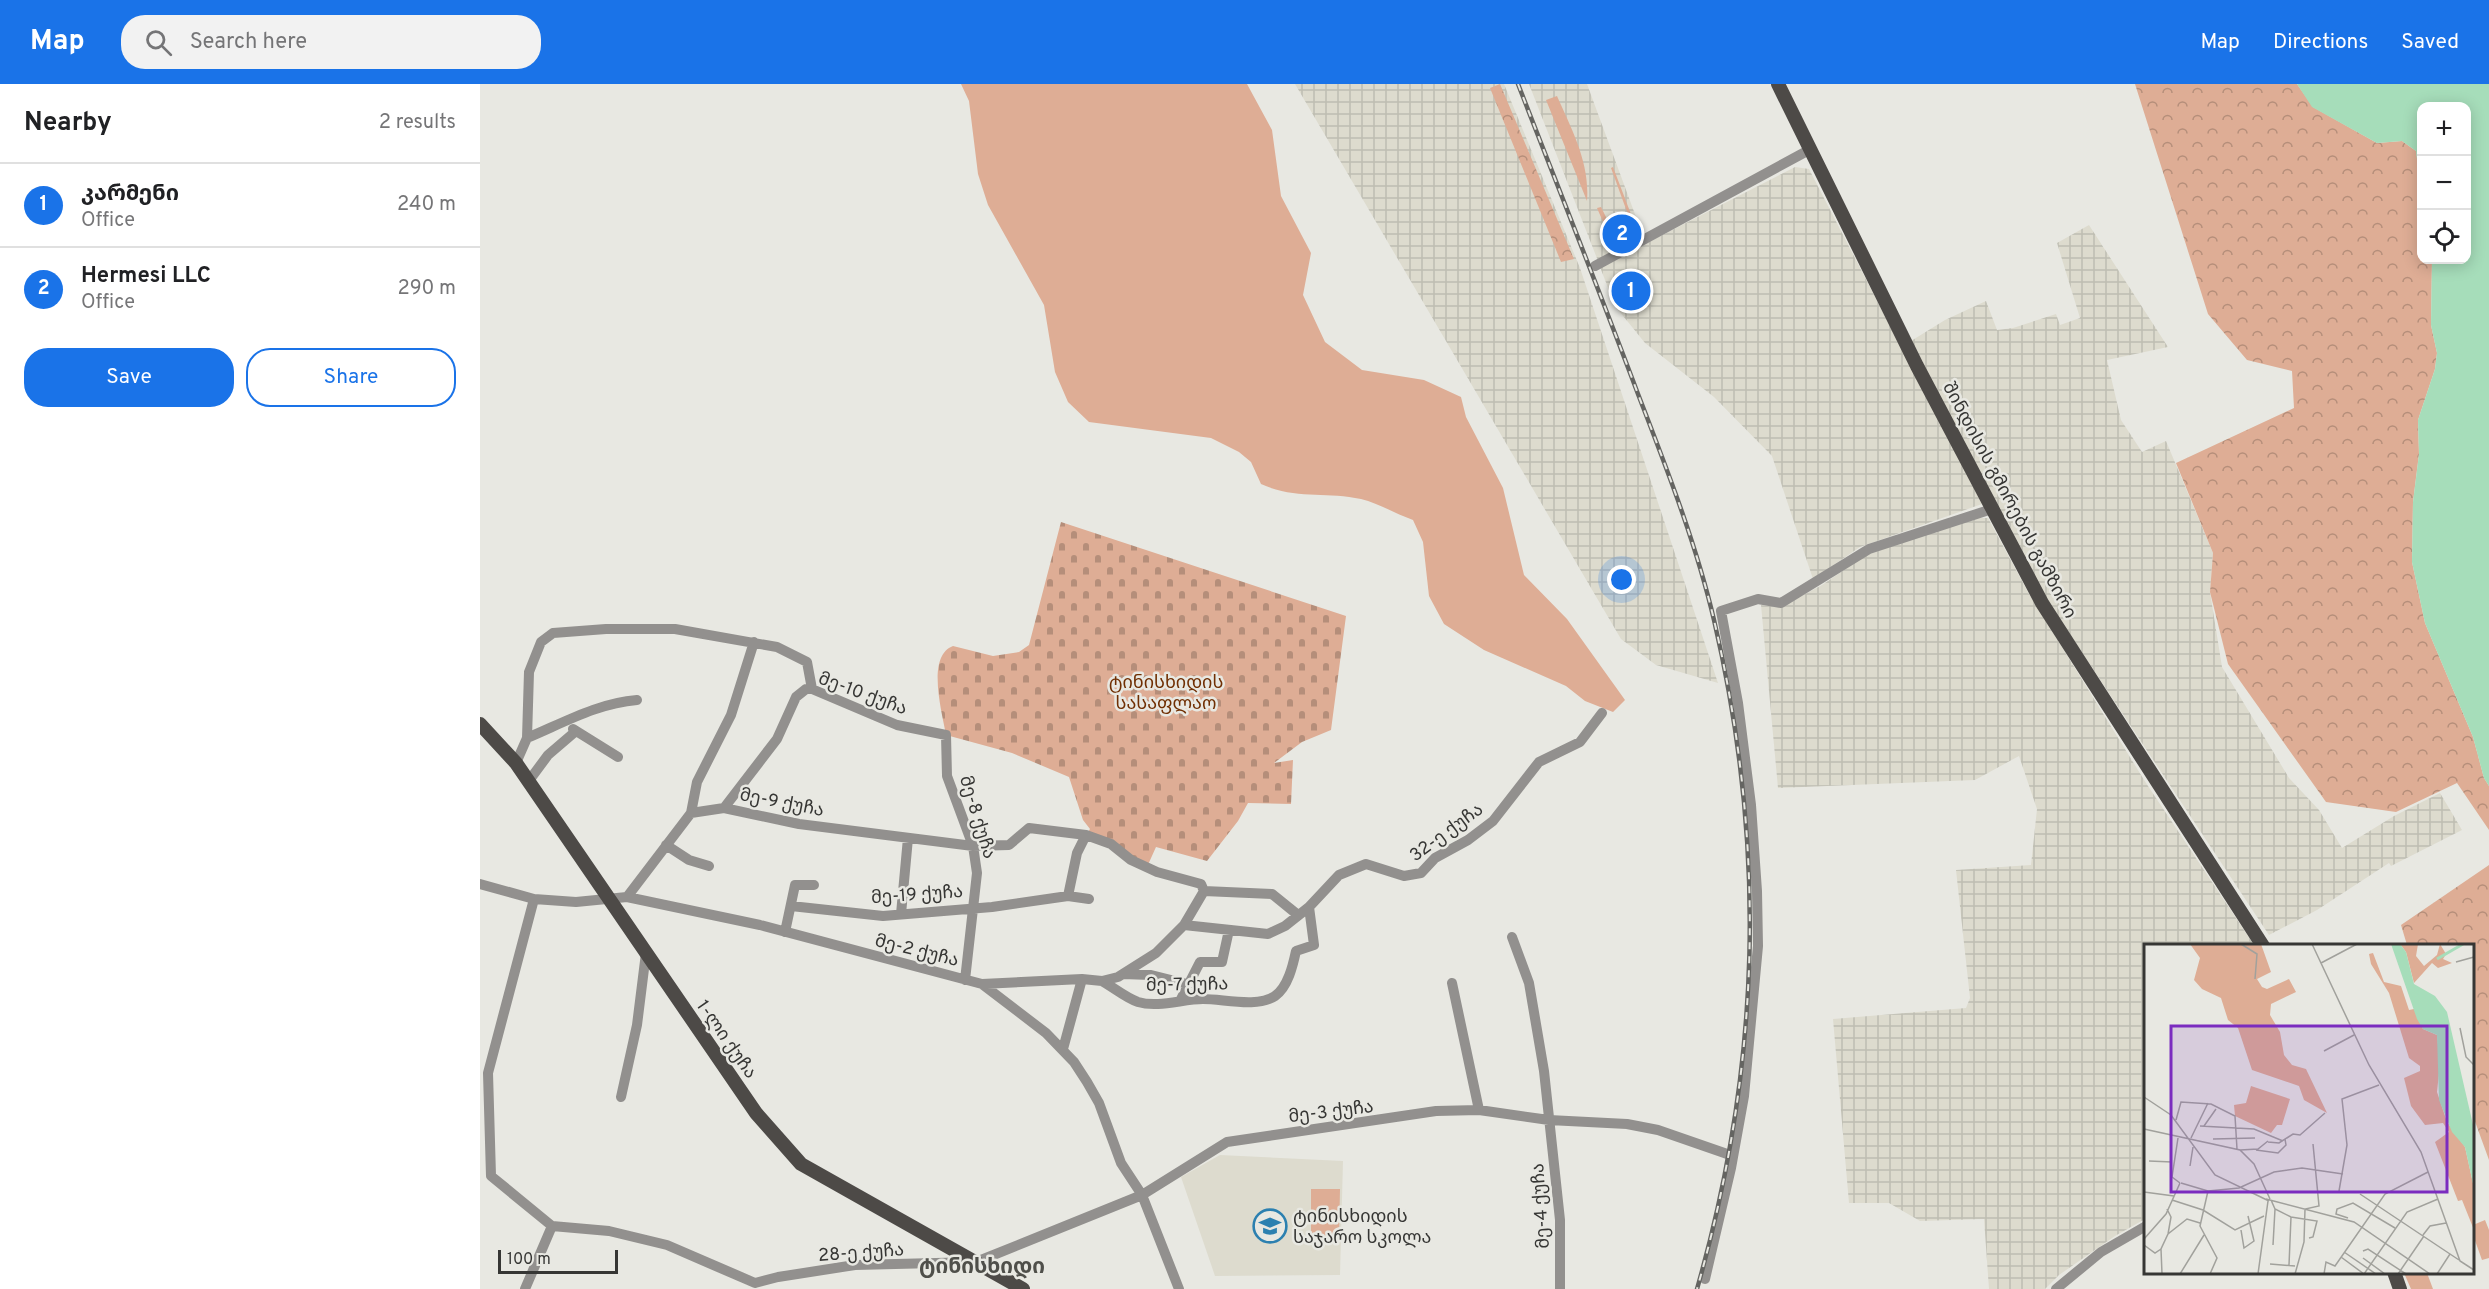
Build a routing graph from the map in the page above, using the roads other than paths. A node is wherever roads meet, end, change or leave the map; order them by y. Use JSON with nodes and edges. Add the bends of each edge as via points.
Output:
{"nodes":[{"id":1,"x":1778,"y":84,"type":"edge"},
{"id":2,"x":1809,"y":150,"type":"junction"},
{"id":3,"x":1595,"y":266,"type":"dead end"},
{"id":4,"x":1992,"y":509,"type":"junction"},
{"id":5,"x":754,"y":642,"type":"junction"},
{"id":6,"x":812,"y":689,"type":"junction"},
{"id":7,"x":638,"y":700,"type":"dead end"},
{"id":8,"x":1602,"y":713,"type":"dead end"},
{"id":9,"x":564,"y":723,"type":"junction"},
{"id":10,"x":480,"y":724,"type":"edge"},
{"id":11,"x":576,"y":731,"type":"junction"},
{"id":12,"x":945,"y":735,"type":"joint"},
{"id":13,"x":527,"y":738,"type":"junction"},
{"id":14,"x":618,"y":757,"type":"dead end"},
{"id":15,"x":516,"y":763,"type":"junction"},
{"id":16,"x":528,"y":782,"type":"junction"},
{"id":17,"x":724,"y":808,"type":"junction"},
{"id":18,"x":691,"y":813,"type":"junction"},
{"id":19,"x":1086,"y":835,"type":"junction"},
{"id":20,"x":908,"y":838,"type":"junction"},
{"id":21,"x":666,"y":844,"type":"junction"},
{"id":22,"x":973,"y":846,"type":"junction"},
{"id":23,"x":709,"y":866,"type":"dead end"},
{"id":24,"x":480,"y":884,"type":"edge"},
{"id":25,"x":814,"y":885,"type":"dead end"},
{"id":26,"x":1204,"y":891,"type":"junction"},
{"id":27,"x":1068,"y":896,"type":"junction"},
{"id":28,"x":627,"y":897,"type":"junction"},
{"id":29,"x":610,"y":898,"type":"junction"},
{"id":30,"x":534,"y":899,"type":"junction"},
{"id":31,"x":1089,"y":899,"type":"dead end"},
{"id":32,"x":791,"y":906,"type":"junction"},
{"id":33,"x":974,"y":906,"type":"junction"},
{"id":34,"x":1309,"y":907,"type":"junction"},
{"id":35,"x":902,"y":914,"type":"junction"},
{"id":36,"x":1298,"y":915,"type":"junction"},
{"id":37,"x":1184,"y":925,"type":"junction"},
{"id":38,"x":1229,"y":930,"type":"junction"},
{"id":39,"x":785,"y":932,"type":"junction"},
{"id":40,"x":1512,"y":937,"type":"dead end"},
{"id":41,"x":2262,"y":944,"type":"edge"},
{"id":42,"x":646,"y":953,"type":"junction"},
{"id":43,"x":1123,"y":974,"type":"junction"},
{"id":44,"x":1082,"y":979,"type":"junction"},
{"id":45,"x":965,"y":980,"type":"junction"},
{"id":46,"x":1102,"y":981,"type":"junction"},
{"id":47,"x":1452,"y":983,"type":"dead end"},
{"id":48,"x":982,"y":984,"type":"junction"},
{"id":49,"x":1187,"y":984,"type":"junction"},
{"id":50,"x":1180,"y":1001,"type":"junction"},
{"id":51,"x":1063,"y":1049,"type":"junction"},
{"id":52,"x":484,"y":1072,"type":"edge"},
{"id":53,"x":621,"y":1097,"type":"dead end"},
{"id":54,"x":1479,"y":1110,"type":"junction"},
{"id":55,"x":1549,"y":1120,"type":"junction"},
{"id":56,"x":1734,"y":1156,"type":"junction"},
{"id":57,"x":1142,"y":1195,"type":"junction"},
{"id":58,"x":552,"y":1226,"type":"junction"},
{"id":59,"x":2144,"y":1227,"type":"edge"},
{"id":60,"x":976,"y":1262,"type":"junction"},
{"id":61,"x":2395,"y":1274,"type":"edge"},
{"id":62,"x":1705,"y":1279,"type":"dead end"},
{"id":63,"x":754,"y":1286,"type":"edge"},
{"id":64,"x":525,"y":1289,"type":"edge"},
{"id":65,"x":1023,"y":1289,"type":"edge"},
{"id":66,"x":1179,"y":1289,"type":"edge"},
{"id":67,"x":1560,"y":1289,"type":"edge"},
{"id":68,"x":2056,"y":1289,"type":"edge"},
{"id":69,"x":2400,"y":1289,"type":"edge"}],
"edges":[{"from":1,"to":2,"type":"main road","name":"შინდისის გმირების გამზირი"},
{"from":2,"to":3,"type":"street"},
{"from":2,"to":4,"type":"main road","name":"შინდისის გმირების გამზირი"},
{"from":4,"to":41,"type":"main road","name":"შინდისის გმირების გამზირი","via":[[2042,603]]},
{"from":4,"to":56,"type":"street","via":[[1869,549],[1781,603],[1758,599],[1721,610],[1739,714],[1757,891],[1758,946],[1752,1020]]},
{"from":5,"to":6,"type":"street","via":[[807,662]]},
{"from":5,"to":13,"type":"street","via":[[675,629],[554,633],[541,642],[529,672]]},
{"from":5,"to":18,"type":"street","via":[[731,715],[697,782]]},
{"from":6,"to":12,"type":"street","name":"მე-10 ქუჩა","via":[[897,725]]},
{"from":6,"to":17,"type":"street","name":"მე-10 ქუჩა","via":[[801,691],[777,740]]},
{"from":7,"to":9,"type":"street","via":[[615,703]]},
{"from":8,"to":34,"type":"street","name":"32-ე ქუჩა","via":[[1580,742],[1539,762],[1493,821],[1435,858],[1421,873],[1404,876],[1366,864],[1339,875]]},
{"from":9,"to":11,"type":"street"},
{"from":9,"to":13,"type":"street"},
{"from":10,"to":15,"type":"main road","name":"1-ლი ქუჩა"},
{"from":11,"to":14,"type":"street"},
{"from":11,"to":16,"type":"street","via":[[548,755]]},
{"from":12,"to":22,"type":"street","name":"მე-8 ქუჩა","via":[[947,776]]},
{"from":13,"to":15,"type":"street"},
{"from":15,"to":16,"type":"main road","name":"1-ლი ქუჩა"},
{"from":16,"to":29,"type":"main road","name":"1-ლი ქუჩა"},
{"from":17,"to":18,"type":"street","name":"მე-9 ქუჩა"},
{"from":17,"to":20,"type":"street","name":"მე-9 ქუჩა","via":[[799,824]]},
{"from":18,"to":21,"type":"street"},
{"from":19,"to":22,"type":"street","name":"მე-9 ქუჩა","via":[[1029,828],[1008,845]]},
{"from":19,"to":26,"type":"street","name":"მე-9 ქუჩა","via":[[1111,844],[1147,867],[1201,884]]},
{"from":19,"to":27,"type":"street","via":[[1077,854]]},
{"from":20,"to":22,"type":"street","name":"მე-9 ქუჩა"},
{"from":20,"to":35,"type":"street"},
{"from":21,"to":23,"type":"street","via":[[689,860]]},
{"from":21,"to":28,"type":"street"},
{"from":22,"to":33,"type":"street","name":"მე-8 ქუჩა","via":[[977,873]]},
{"from":24,"to":30,"type":"street","name":"მე-2 ქუჩა"},
{"from":25,"to":32,"type":"street","via":[[795,885]]},
{"from":26,"to":36,"type":"street","via":[[1272,894]]},
{"from":26,"to":37,"type":"street"},
{"from":27,"to":31,"type":"street","name":"მე-19 ქუჩა"},
{"from":27,"to":33,"type":"street","name":"მე-19 ქუჩა"},
{"from":28,"to":29,"type":"street","name":"მე-2 ქუჩა"},
{"from":28,"to":39,"type":"street","name":"მე-2 ქუჩა"},
{"from":29,"to":30,"type":"street","name":"მე-2 ქუჩა","via":[[576,902]]},
{"from":29,"to":42,"type":"main road","name":"1-ლი ქუჩა"},
{"from":30,"to":52,"type":"street","via":[[509,1002]]},
{"from":32,"to":35,"type":"street","name":"მე-19 ქუჩა","via":[[883,916]]},
{"from":32,"to":39,"type":"street"},
{"from":33,"to":35,"type":"street","name":"მე-19 ქუჩა"},
{"from":33,"to":45,"type":"street","name":"მე-8 ქუჩა"},
{"from":34,"to":36,"type":"street","name":"32-ე ქუჩა"},
{"from":34,"to":50,"type":"street","name":"მე-7 ქუჩა","via":[[1314,945],[1296,951],[1288,979],[1275,996],[1256,1003]]},
{"from":36,"to":38,"type":"street","name":"32-ე ქუჩა","via":[[1269,934]]},
{"from":37,"to":38,"type":"street","name":"32-ე ქუჩა"},
{"from":37,"to":43,"type":"street","via":[[1156,953]]},
{"from":38,"to":49,"type":"street","via":[[1222,962],[1200,962]]},
{"from":39,"to":45,"type":"street","name":"მე-2 ქუჩა"},
{"from":40,"to":55,"type":"street","name":"მე-4 ქუჩა","via":[[1529,983]]},
{"from":42,"to":53,"type":"street","via":[[637,1025]]},
{"from":42,"to":60,"type":"main road","name":"1-ლი ქუჩა","via":[[756,1113],[801,1164]]},
{"from":43,"to":46,"type":"street"},
{"from":43,"to":49,"type":"street","via":[[1151,975]]},
{"from":44,"to":46,"type":"street"},
{"from":44,"to":48,"type":"street"},
{"from":44,"to":51,"type":"street"},
{"from":45,"to":48,"type":"street","name":"მე-2 ქუჩა"},
{"from":46,"to":50,"type":"street","name":"მე-7 ქუჩა","via":[[1138,1002]]},
{"from":47,"to":54,"type":"street"},
{"from":48,"to":51,"type":"street","name":"მე-2 ქუჩა"},
{"from":49,"to":50,"type":"street"},
{"from":51,"to":57,"type":"street","name":"მე-2 ქუჩა","via":[[1099,1103],[1121,1163]]},
{"from":52,"to":58,"type":"street","via":[[491,1176]]},
{"from":54,"to":55,"type":"street","name":"მე-3 ქუჩა"},
{"from":54,"to":57,"type":"street","name":"მე-3 ქუჩა","via":[[1436,1111],[1227,1142]]},
{"from":55,"to":56,"type":"street","name":"მე-3 ქუჩა","via":[[1627,1124],[1658,1130]]},
{"from":55,"to":67,"type":"street","name":"მე-4 ქუჩა","via":[[1560,1220]]},
{"from":56,"to":62,"type":"street"},
{"from":57,"to":60,"type":"street","name":"მე-3 ქუჩა"},
{"from":57,"to":66,"type":"street","name":"მე-2 ქუჩა"},
{"from":58,"to":63,"type":"street","via":[[609,1231],[667,1245]]},
{"from":58,"to":64,"type":"street"},
{"from":59,"to":68,"type":"street","via":[[2101,1252]]},
{"from":60,"to":63,"type":"street","name":"28-ე ქუჩა","via":[[855,1265],[778,1277]]},
{"from":60,"to":65,"type":"main road","name":"1-ლი ქუჩა"},
{"from":61,"to":69,"type":"main road"}]}
